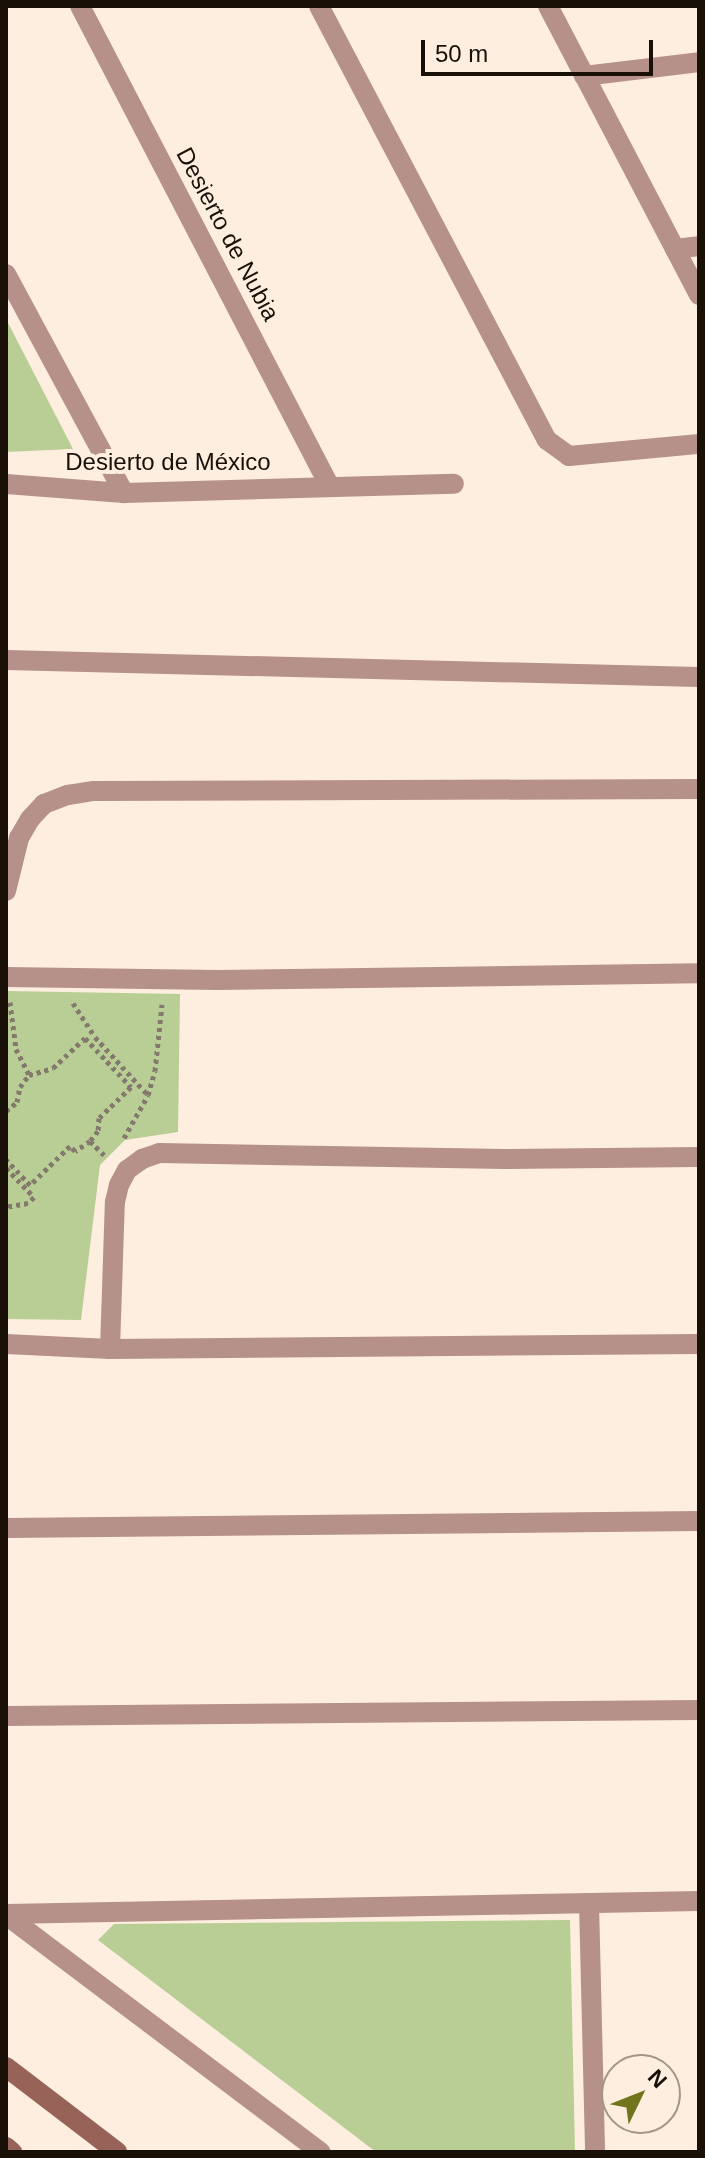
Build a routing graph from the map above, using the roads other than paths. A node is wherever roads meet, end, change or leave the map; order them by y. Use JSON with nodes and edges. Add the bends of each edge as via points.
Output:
{"nodes":[{"id":1,"x":80,"y":6,"type":"edge"},
{"id":2,"x":319,"y":6,"type":"edge"},
{"id":3,"x":548,"y":6,"type":"edge"},
{"id":4,"x":699,"y":62,"type":"edge"},
{"id":5,"x":584,"y":76,"type":"junction"},
{"id":6,"x":699,"y":246,"type":"edge"},
{"id":7,"x":675,"y":249,"type":"junction"},
{"id":8,"x":6,"y":274,"type":"edge"},
{"id":9,"x":699,"y":295,"type":"edge"},
{"id":10,"x":699,"y":444,"type":"edge"},
{"id":11,"x":6,"y":484,"type":"edge"},
{"id":12,"x":454,"y":484,"type":"dead end"},
{"id":13,"x":330,"y":487,"type":"junction"},
{"id":14,"x":124,"y":493,"type":"junction"},
{"id":15,"x":6,"y":660,"type":"edge"},
{"id":16,"x":699,"y":677,"type":"edge"},
{"id":17,"x":699,"y":789,"type":"edge"},
{"id":18,"x":6,"y":891,"type":"edge"},
{"id":19,"x":699,"y":973,"type":"edge"},
{"id":20,"x":6,"y":977,"type":"edge"},
{"id":21,"x":699,"y":1157,"type":"edge"},
{"id":22,"x":6,"y":1344,"type":"edge"},
{"id":23,"x":699,"y":1344,"type":"edge"},
{"id":24,"x":110,"y":1349,"type":"junction"},
{"id":25,"x":699,"y":1521,"type":"edge"},
{"id":26,"x":6,"y":1528,"type":"edge"},
{"id":27,"x":699,"y":1710,"type":"edge"},
{"id":28,"x":6,"y":1716,"type":"edge"},
{"id":29,"x":699,"y":1901,"type":"edge"},
{"id":30,"x":589,"y":1903,"type":"junction"},
{"id":31,"x":6,"y":1914,"type":"edge"},
{"id":32,"x":6,"y":2067,"type":"edge"},
{"id":33,"x":6,"y":2147,"type":"edge"},
{"id":34,"x":12,"y":2152,"type":"edge"},
{"id":35,"x":117,"y":2152,"type":"edge"},
{"id":36,"x":321,"y":2152,"type":"edge"},
{"id":37,"x":595,"y":2152,"type":"edge"}],
"edges":[{"from":1,"to":13,"type":"street","name":"Desierto de Nubia"},
{"from":2,"to":10,"type":"street","via":[[547,440],[569,456]]},
{"from":3,"to":5,"type":"street"},
{"from":4,"to":5,"type":"street"},
{"from":5,"to":7,"type":"street"},
{"from":6,"to":7,"type":"street"},
{"from":7,"to":9,"type":"street"},
{"from":8,"to":14,"type":"street"},
{"from":11,"to":14,"type":"street","name":"Desierto de México"},
{"from":12,"to":13,"type":"street","name":"Desierto de México"},
{"from":13,"to":14,"type":"street","name":"Desierto de México"},
{"from":15,"to":16,"type":"street"},
{"from":17,"to":18,"type":"street","via":[[94,791],[44,804],[30,819],[19,838]]},
{"from":19,"to":20,"type":"street","via":[[217,980]]},
{"from":21,"to":24,"type":"street","via":[[159,1153],[127,1170],[119,1185]]},
{"from":22,"to":24,"type":"street"},
{"from":23,"to":24,"type":"street"},
{"from":25,"to":26,"type":"street"},
{"from":27,"to":28,"type":"street"},
{"from":29,"to":30,"type":"street"},
{"from":30,"to":31,"type":"street"},
{"from":30,"to":37,"type":"street"},
{"from":31,"to":36,"type":"street"},
{"from":32,"to":35,"type":"street"},
{"from":33,"to":34,"type":"street"}]}
